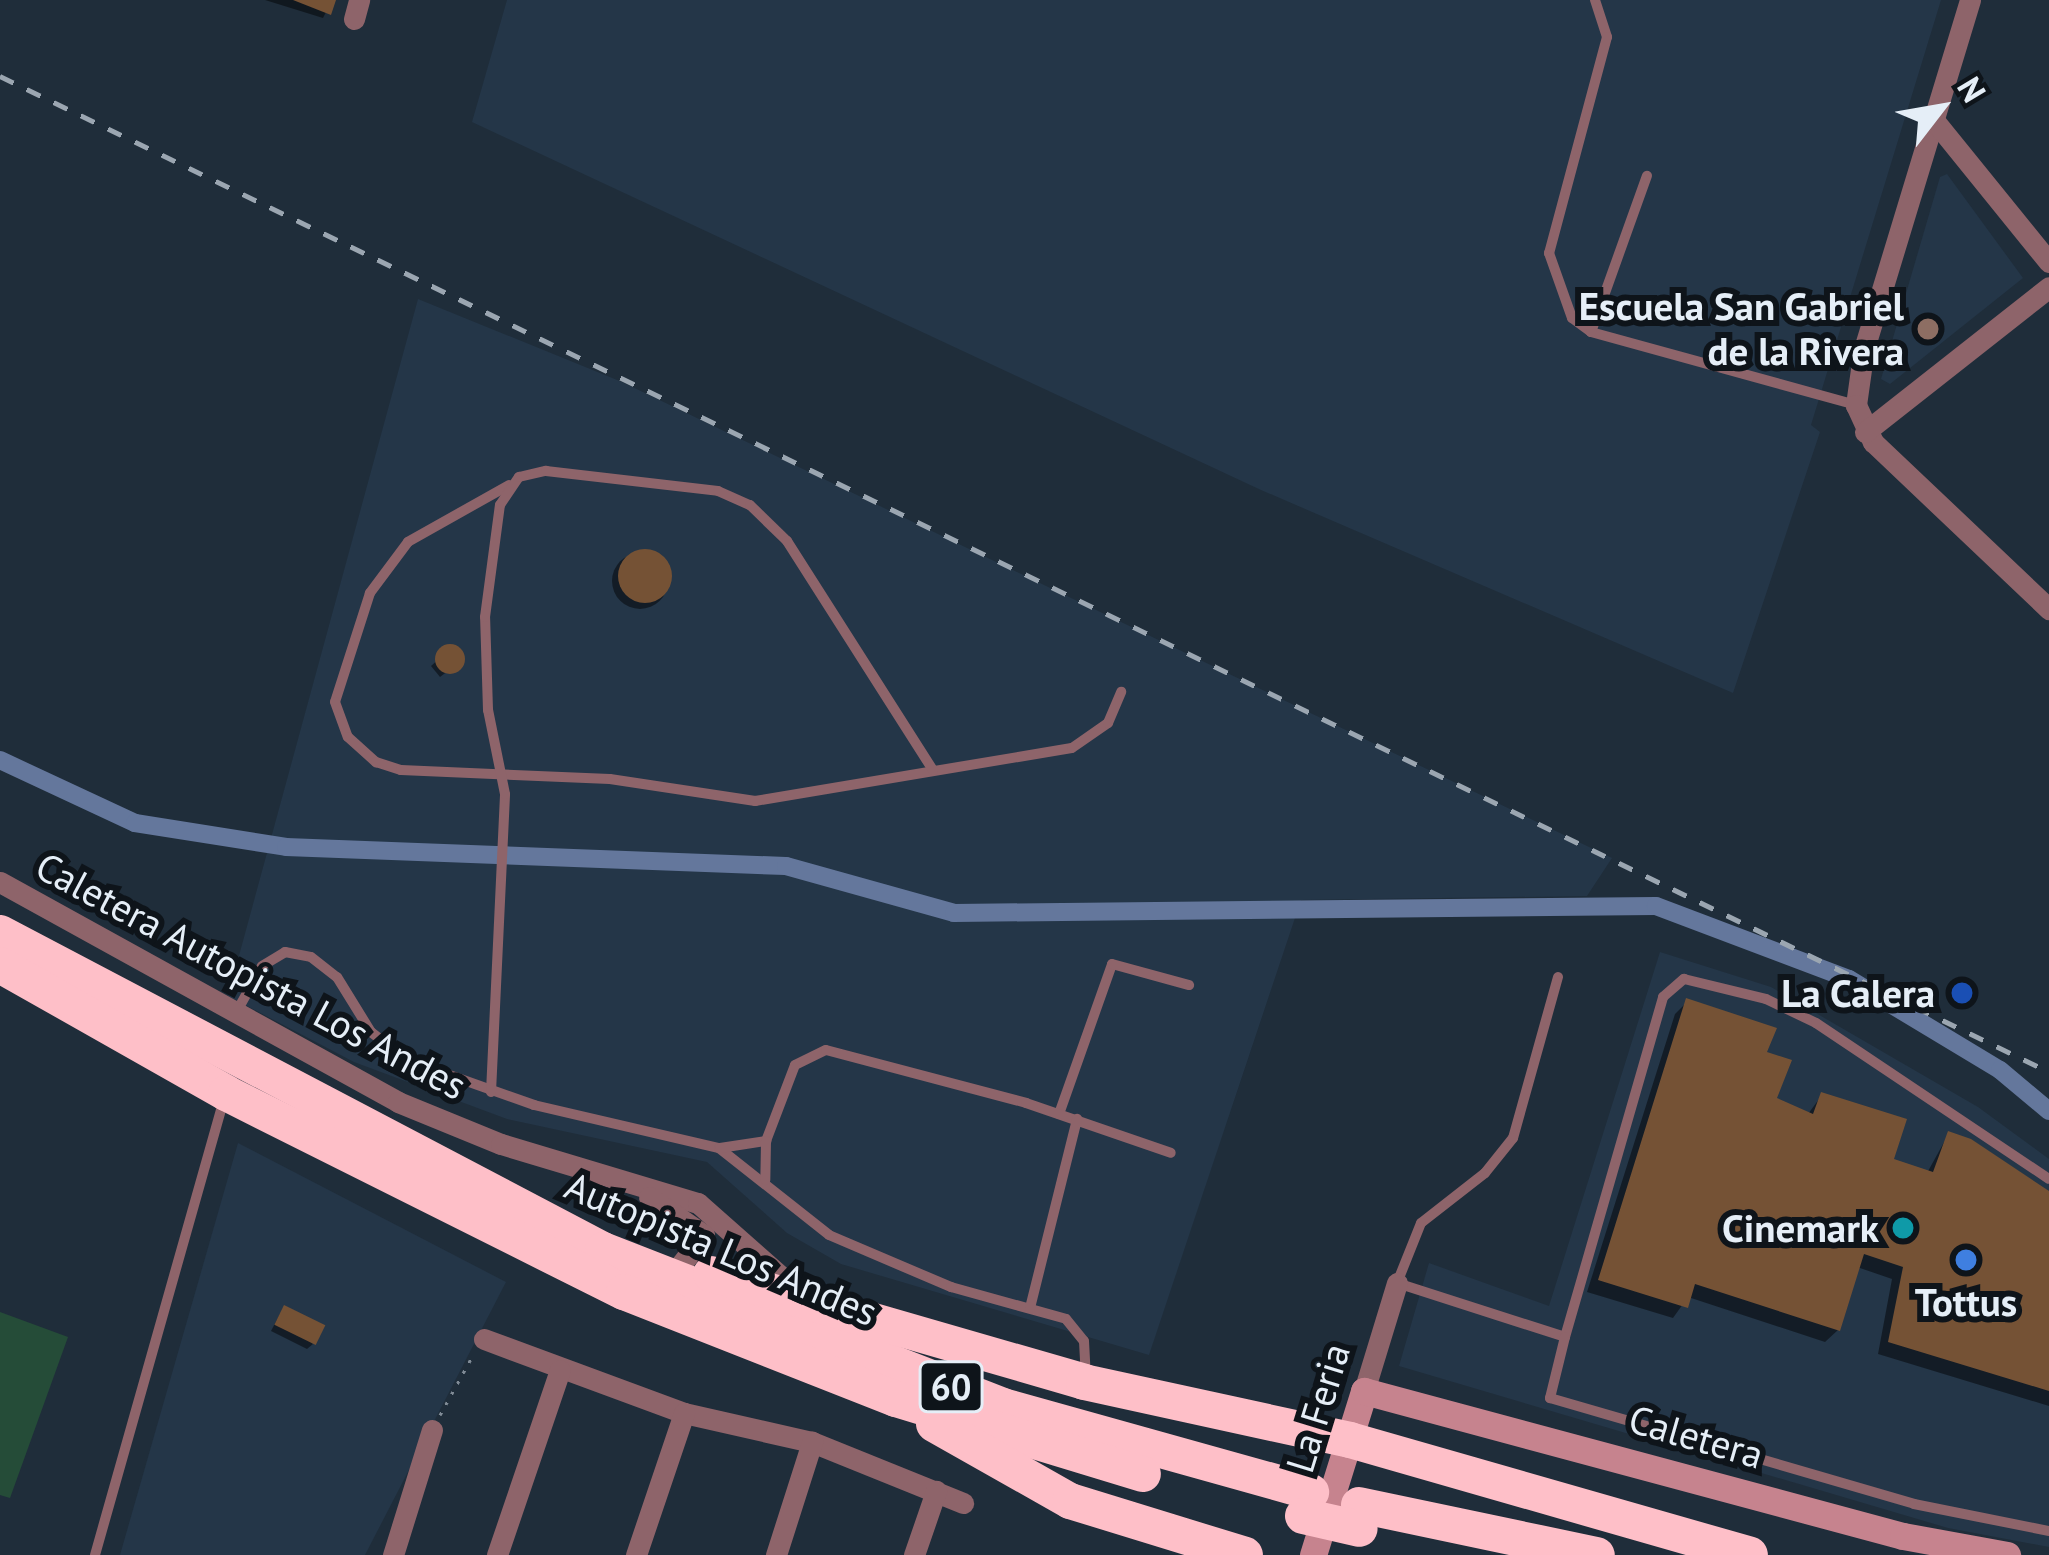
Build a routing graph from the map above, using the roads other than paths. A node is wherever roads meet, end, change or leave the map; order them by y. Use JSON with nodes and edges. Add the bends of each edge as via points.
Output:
{"nodes":[{"id":1,"x":1594,"y":0,"type":"edge"},
{"id":2,"x":1970,"y":0,"type":"edge"},
{"id":3,"x":1933,"y":119,"type":"junction"},
{"id":4,"x":1647,"y":176,"type":"dead end"},
{"id":5,"x":2049,"y":262,"type":"edge"},
{"id":6,"x":2049,"y":287,"type":"edge"},
{"id":7,"x":1592,"y":332,"type":"junction"},
{"id":8,"x":1856,"y":405,"type":"junction"},
{"id":9,"x":1865,"y":432,"type":"junction"},
{"id":10,"x":512,"y":483,"type":"junction"},
{"id":11,"x":2049,"y":609,"type":"edge"},
{"id":12,"x":1121,"y":692,"type":"dead end"},
{"id":13,"x":933,"y":770,"type":"junction"},
{"id":14,"x":503,"y":776,"type":"junction"},
{"id":15,"x":0,"y":882,"type":"edge"},
{"id":16,"x":0,"y":933,"type":"edge"},
{"id":17,"x":0,"y":964,"type":"edge"},
{"id":18,"x":1558,"y":977,"type":"dead end"},
{"id":19,"x":1189,"y":985,"type":"dead end"},
{"id":20,"x":236,"y":1014,"type":"junction"},
{"id":21,"x":491,"y":1092,"type":"junction"},
{"id":22,"x":226,"y":1093,"type":"junction"},
{"id":23,"x":1060,"y":1114,"type":"junction"},
{"id":24,"x":1077,"y":1119,"type":"junction"},
{"id":25,"x":766,"y":1141,"type":"junction"},
{"id":26,"x":719,"y":1148,"type":"junction"},
{"id":27,"x":1171,"y":1153,"type":"dead end"},
{"id":28,"x":606,"y":1175,"type":"junction"},
{"id":29,"x":2049,"y":1179,"type":"edge"},
{"id":30,"x":765,"y":1180,"type":"junction"},
{"id":31,"x":603,"y":1250,"type":"junction"},
{"id":32,"x":680,"y":1267,"type":"junction"},
{"id":33,"x":1397,"y":1283,"type":"junction"},
{"id":34,"x":814,"y":1300,"type":"junction"},
{"id":35,"x":1030,"y":1308,"type":"junction"},
{"id":36,"x":1565,"y":1337,"type":"junction"},
{"id":37,"x":484,"y":1339,"type":"road end"},
{"id":38,"x":560,"y":1370,"type":"junction"},
{"id":39,"x":1084,"y":1382,"type":"junction"},
{"id":40,"x":1364,"y":1391,"type":"junction"},
{"id":41,"x":896,"y":1399,"type":"junction"},
{"id":42,"x":684,"y":1413,"type":"junction"},
{"id":43,"x":432,"y":1430,"type":"road end"},
{"id":44,"x":1350,"y":1440,"type":"junction"},
{"id":45,"x":812,"y":1442,"type":"junction"},
{"id":46,"x":936,"y":1491,"type":"junction"},
{"id":47,"x":963,"y":1503,"type":"dead end"},
{"id":48,"x":1307,"y":1504,"type":"junction"},
{"id":49,"x":1359,"y":1517,"type":"junction"},
{"id":50,"x":2049,"y":1531,"type":"edge"},
{"id":51,"x":94,"y":1555,"type":"edge"},
{"id":52,"x":393,"y":1555,"type":"edge"},
{"id":53,"x":497,"y":1555,"type":"edge"},
{"id":54,"x":636,"y":1555,"type":"edge"},
{"id":55,"x":776,"y":1555,"type":"edge"},
{"id":56,"x":914,"y":1555,"type":"edge"},
{"id":57,"x":1245,"y":1555,"type":"edge"},
{"id":58,"x":1312,"y":1555,"type":"edge"},
{"id":59,"x":1480,"y":1555,"type":"edge"},
{"id":60,"x":1597,"y":1555,"type":"edge"},
{"id":61,"x":1750,"y":1555,"type":"edge"},
{"id":62,"x":2007,"y":1555,"type":"edge"}],
"edges":[{"from":1,"to":7,"type":"lane","via":[[1606,37],[1549,253],[1572,318]]},
{"from":2,"to":3,"type":"street"},
{"from":3,"to":5,"type":"street"},
{"from":3,"to":8,"type":"street","via":[[1864,349]]},
{"from":4,"to":7,"type":"lane"},
{"from":6,"to":9,"type":"street"},
{"from":7,"to":8,"type":"lane"},
{"from":8,"to":9,"type":"street"},
{"from":9,"to":11,"type":"street"},
{"from":10,"to":13,"type":"lane","via":[[546,471],[718,490],[750,505],[787,542]]},
{"from":10,"to":14,"type":"lane","via":[[500,505],[484,634],[488,710]]},
{"from":10,"to":14,"type":"lane","via":[[420,533],[387,563],[335,702],[348,737],[376,762]]},
{"from":12,"to":13,"type":"lane","via":[[1108,723],[1082,744]]},
{"from":13,"to":14,"type":"lane","via":[[755,801],[610,779]]},
{"from":14,"to":21,"type":"lane"},
{"from":15,"to":20,"type":"street","name":"Caletera Autopista Los Andes"},
{"from":16,"to":31,"type":"highway","name":"Autopista Los Andes","number":"60"},
{"from":17,"to":22,"type":"highway","name":"Autopista Los Andes","number":"60"},
{"from":18,"to":33,"type":"lane","via":[[1513,1138],[1485,1173],[1421,1223]]},
{"from":19,"to":23,"type":"lane","via":[[1112,964]]},
{"from":20,"to":21,"type":"lane","via":[[262,966],[285,952],[310,957],[337,977],[382,1043]]},
{"from":20,"to":28,"type":"street","name":"Caletera Autopista Los Andes","via":[[449,1125]]},
{"from":21,"to":26,"type":"lane"},
{"from":22,"to":41,"type":"highway","name":"Autopista Los Andes","number":"60","via":[[623,1292]]},
{"from":22,"to":51,"type":"lane"},
{"from":23,"to":24,"type":"lane"},
{"from":23,"to":25,"type":"lane","via":[[820,1050],[795,1064]]},
{"from":24,"to":27,"type":"lane"},
{"from":24,"to":35,"type":"lane"},
{"from":25,"to":26,"type":"lane"},
{"from":25,"to":30,"type":"lane"},
{"from":26,"to":30,"type":"lane"},
{"from":28,"to":32,"type":"street","name":"Caletera Autopista Los Andes","via":[[702,1231],[697,1253]]},
{"from":28,"to":34,"type":"street","name":"Caletera Autopista Los Andes","via":[[698,1203],[763,1268]]},
{"from":29,"to":36,"type":"lane","via":[[1816,1023],[1766,999],[1684,979],[1663,997]]},
{"from":30,"to":35,"type":"lane","via":[[829,1235],[951,1287]]},
{"from":31,"to":32,"type":"highway"},
{"from":31,"to":48,"type":"highway","name":"Autopista Los Andes","number":"60","via":[[1003,1406]]},
{"from":32,"to":34,"type":"highway"},
{"from":33,"to":36,"type":"lane"},
{"from":33,"to":40,"type":"street","name":"La Feria"},
{"from":34,"to":39,"type":"highway"},
{"from":35,"to":39,"type":"lane","via":[[1079,1332]]},
{"from":36,"to":50,"type":"lane","via":[[1550,1398],[1914,1504]]},
{"from":37,"to":38,"type":"street"},
{"from":38,"to":42,"type":"street"},
{"from":38,"to":53,"type":"street"},
{"from":39,"to":44,"type":"highway"},
{"from":40,"to":44,"type":"main road","name":"La Feria"},
{"from":40,"to":62,"type":"main road","name":"Caletera","via":[[1903,1536]]},
{"from":41,"to":48,"type":"highway","name":"Autopista Los Andes","number":"60"},
{"from":41,"to":57,"type":"highway","via":[[1070,1501]]},
{"from":42,"to":45,"type":"street"},
{"from":42,"to":54,"type":"street"},
{"from":43,"to":52,"type":"street"},
{"from":44,"to":58,"type":"main road","name":"La Feria"},
{"from":44,"to":61,"type":"highway"},
{"from":45,"to":46,"type":"street"},
{"from":45,"to":55,"type":"street"},
{"from":46,"to":47,"type":"street"},
{"from":46,"to":56,"type":"street"},
{"from":48,"to":49,"type":"highway","name":"Autopista Los Andes","number":"60","bridge":true},
{"from":49,"to":59,"type":"highway","name":"Autopista Los Andes","number":"60"},
{"from":49,"to":60,"type":"highway","name":"Autopista Los Andes","number":"60"}]}
